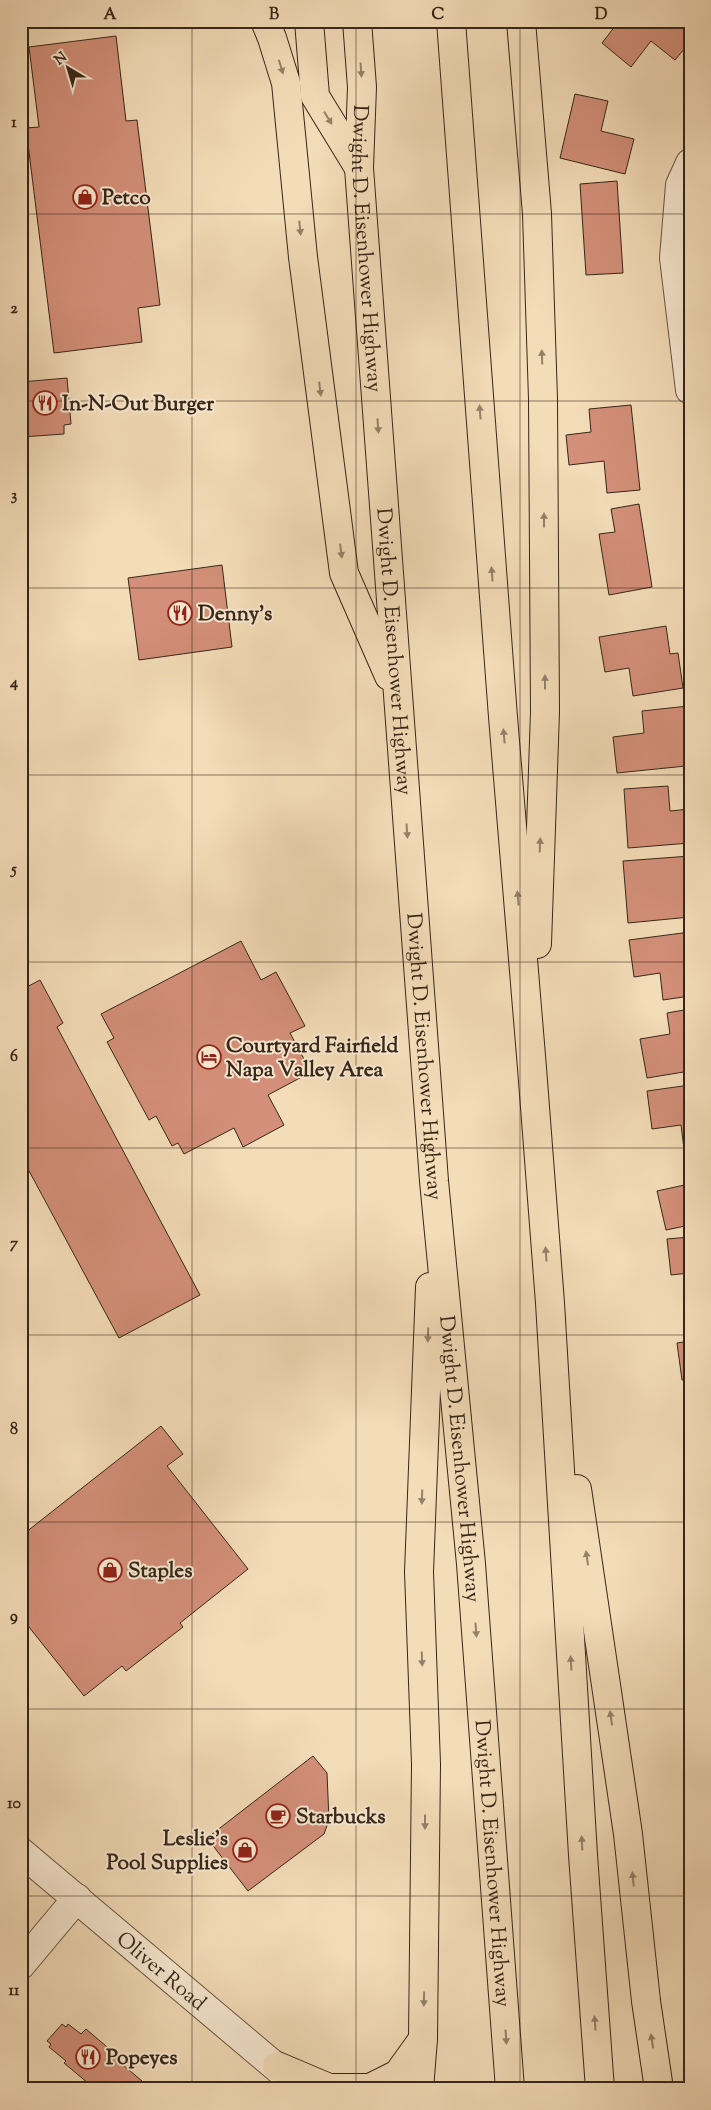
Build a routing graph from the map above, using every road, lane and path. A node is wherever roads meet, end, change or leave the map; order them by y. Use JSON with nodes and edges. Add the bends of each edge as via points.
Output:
{"nodes":[{"id":1,"x":265,"y":21,"type":"edge"},
{"id":2,"x":309,"y":21,"type":"edge"},
{"id":3,"x":357,"y":21,"type":"edge"},
{"id":4,"x":451,"y":21,"type":"edge"},
{"id":5,"x":521,"y":21,"type":"edge"},
{"id":6,"x":690,"y":163,"type":"edge"},
{"id":7,"x":359,"y":168,"type":"junction"},
{"id":8,"x":689,"y":375,"type":"edge"},
{"id":9,"x":397,"y":695,"type":"junction"},
{"id":10,"x":532,"y":1068,"type":"junction"},
{"id":11,"x":434,"y":1181,"type":"junction"},
{"id":12,"x":550,"y":1303,"type":"junction"},
{"id":13,"x":21,"y":1852,"type":"edge"},
{"id":14,"x":77,"y":1898,"type":"junction"},
{"id":15,"x":21,"y":1965,"type":"edge"},
{"id":16,"x":424,"y":2039,"type":"junction"},
{"id":17,"x":277,"y":2066,"type":"junction"},
{"id":18,"x":302,"y":2089,"type":"edge"},
{"id":19,"x":419,"y":2089,"type":"edge"},
{"id":20,"x":510,"y":2089,"type":"edge"},
{"id":21,"x":600,"y":2089,"type":"edge"},
{"id":22,"x":660,"y":2089,"type":"edge"}],
"edges":[{"from":1,"to":9,"type":"highway","one_way":true,"via":[[286,83],[303,257],[344,574]]},
{"from":2,"to":7,"type":"highway","one_way":true,"via":[[315,96]]},
{"from":3,"to":7,"type":"highway","name":"Dwight D. Eisenhower Highway","one_way":true,"via":[[362,87]]},
{"from":10,"to":4,"type":"highway","one_way":true},
{"from":10,"to":5,"type":"highway","one_way":true,"via":[[545,712],[543,409],[537,214]]},
{"from":6,"to":8,"type":"street","via":[[680,185],[674,258]]},
{"from":7,"to":9,"type":"highway","name":"Dwight D. Eisenhower Highway","one_way":true},
{"from":9,"to":11,"type":"highway","name":"Dwight D. Eisenhower Highway","one_way":true},
{"from":12,"to":10,"type":"highway","one_way":true},
{"from":11,"to":16,"type":"highway","one_way":true,"via":[[419,1572],[426,1764]]},
{"from":11,"to":20,"type":"highway","name":"Dwight D. Eisenhower Highway","one_way":true,"via":[[471,1564]]},
{"from":21,"to":12,"type":"highway","one_way":true},
{"from":22,"to":12,"type":"highway","one_way":true,"via":[[646,2001],[628,1834]]},
{"from":13,"to":14,"type":"street","name":"Oliver Road"},
{"from":14,"to":15,"type":"street"},
{"from":14,"to":17,"type":"street","name":"Oliver Road"},
{"from":16,"to":17,"type":"highway","via":[[398,2074],[370,2088],[329,2088]]},
{"from":16,"to":19,"type":"highway"},
{"from":17,"to":18,"type":"street","name":"Oliver Road"}]}
